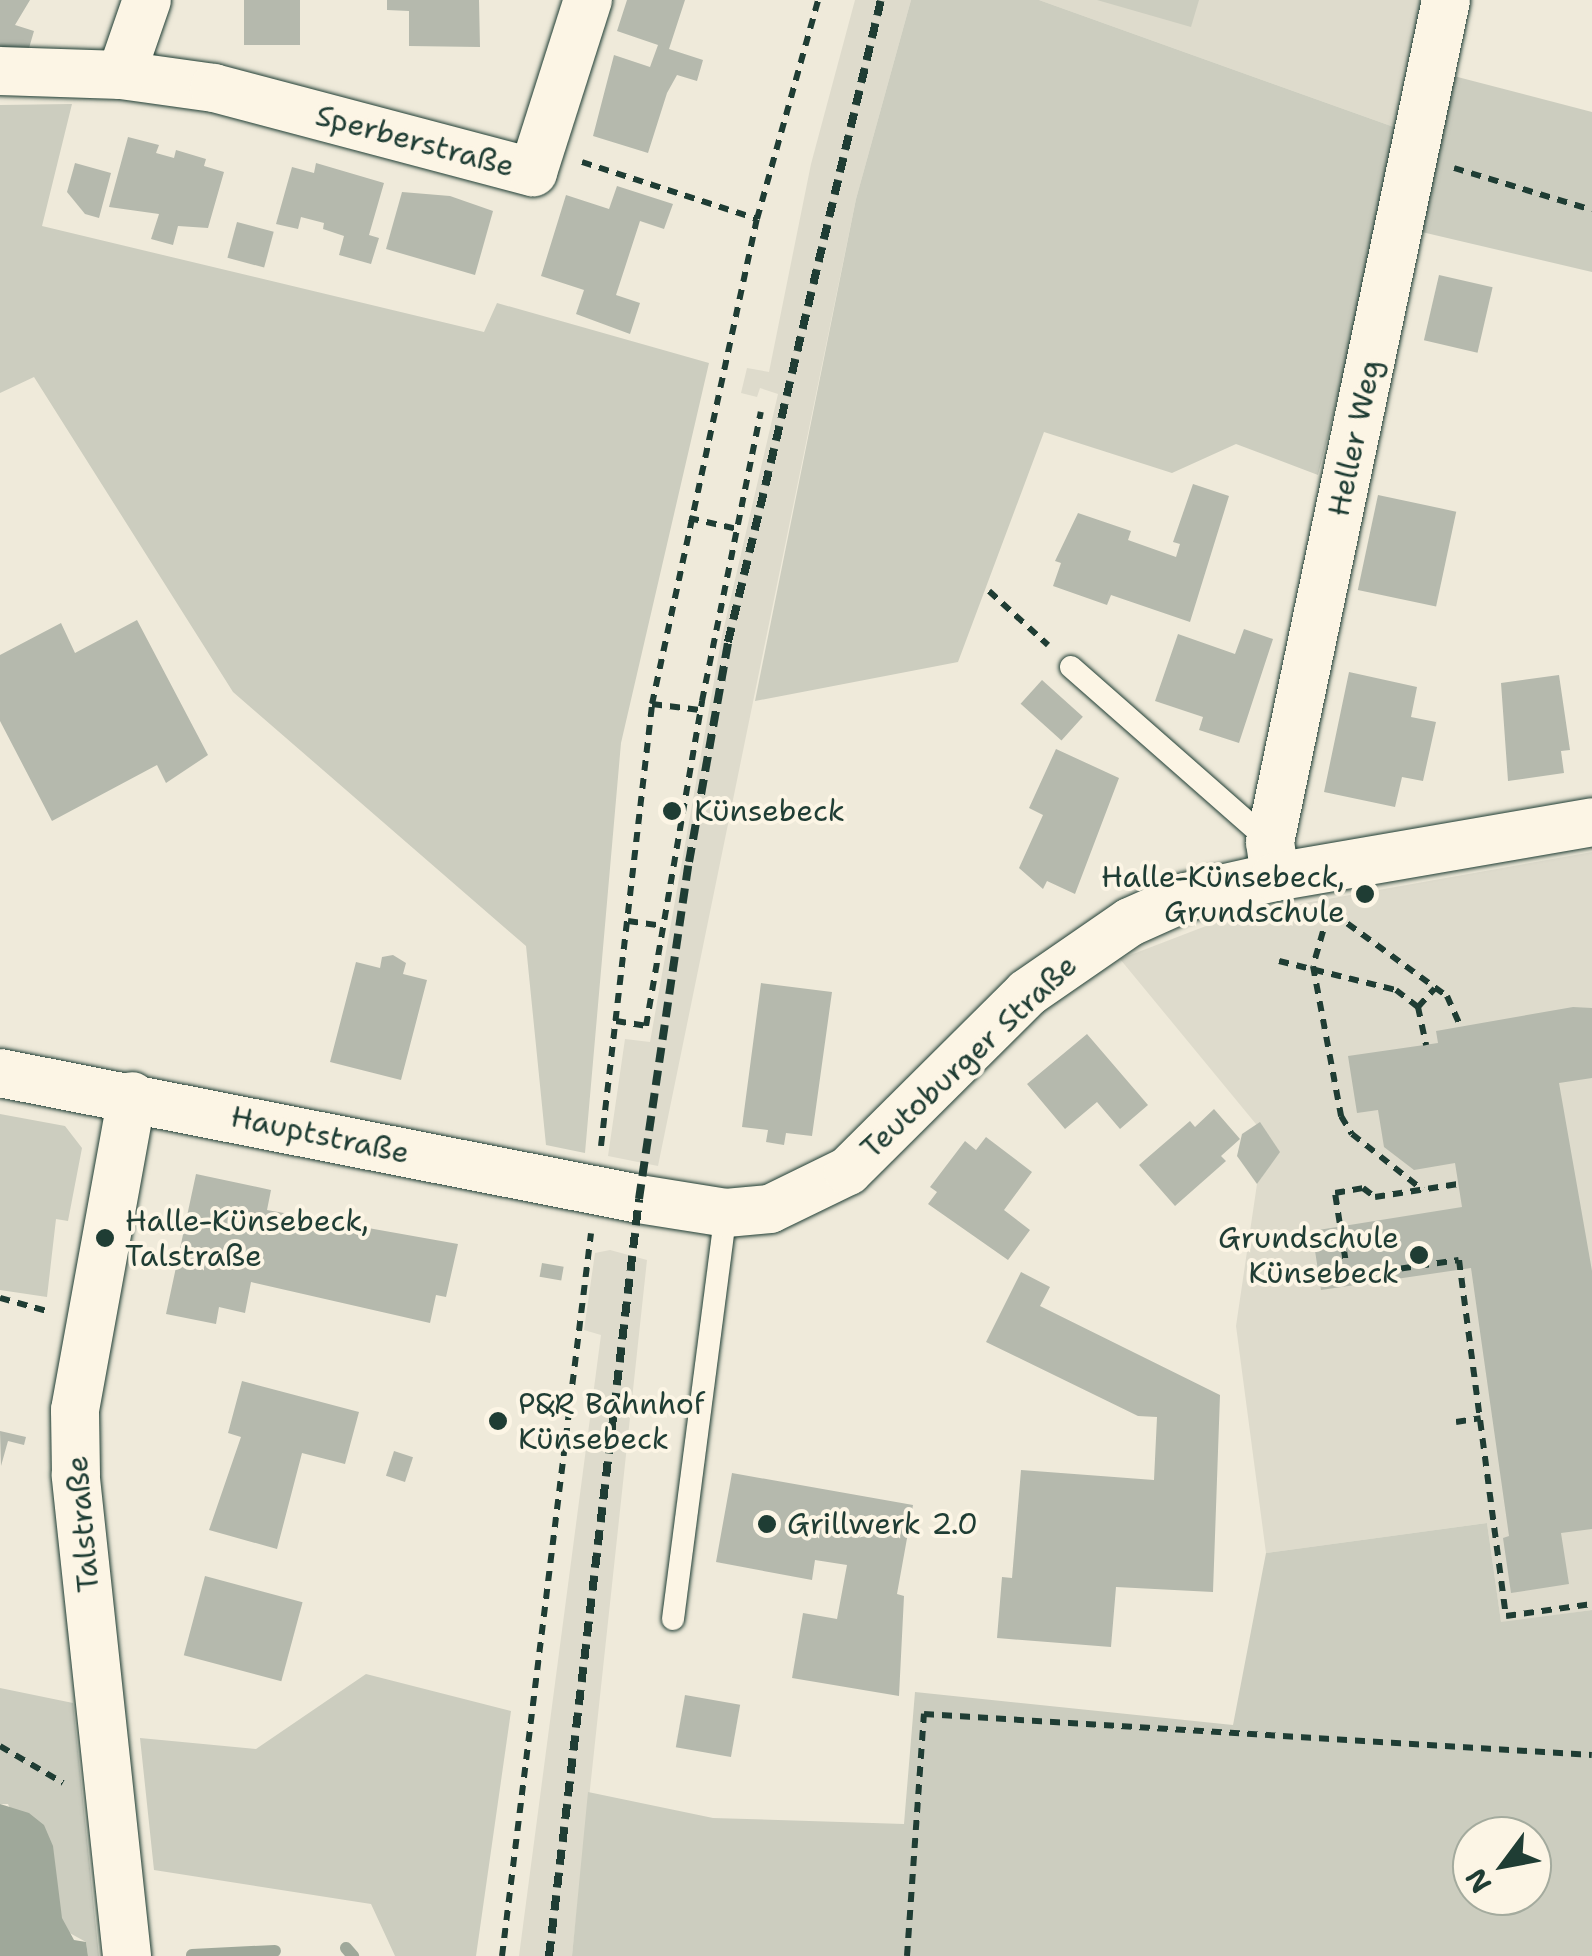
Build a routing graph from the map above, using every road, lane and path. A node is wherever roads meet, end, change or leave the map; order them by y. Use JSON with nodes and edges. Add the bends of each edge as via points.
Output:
{"nodes":[{"id":1,"x":147,"y":0,"type":"edge"},
{"id":2,"x":588,"y":0,"type":"edge"},
{"id":3,"x":818,"y":0,"type":"edge"},
{"id":4,"x":1446,"y":0,"type":"edge"},
{"id":5,"x":0,"y":71,"type":"edge"},
{"id":6,"x":121,"y":75,"type":"junction"},
{"id":7,"x":540,"y":149,"type":"junction"},
{"id":8,"x":1414,"y":156,"type":"junction"},
{"id":9,"x":1592,"y":210,"type":"edge"},
{"id":10,"x":757,"y":219,"type":"junction"},
{"id":11,"x":761,"y":412,"type":"dead end"},
{"id":12,"x":689,"y":518,"type":"junction"},
{"id":13,"x":737,"y":529,"type":"junction"},
{"id":14,"x":989,"y":592,"type":"dead end"},
{"id":15,"x":1071,"y":666,"type":"joint"},
{"id":16,"x":652,"y":704,"type":"junction"},
{"id":17,"x":700,"y":710,"type":"junction"},
{"id":18,"x":1592,"y":822,"type":"edge"},
{"id":19,"x":1272,"y":859,"type":"junction"},
{"id":20,"x":1326,"y":889,"type":"junction"},
{"id":21,"x":628,"y":921,"type":"junction"},
{"id":22,"x":662,"y":926,"type":"junction"},
{"id":23,"x":1278,"y":961,"type":"dead end"},
{"id":24,"x":1313,"y":966,"type":"junction"},
{"id":25,"x":1435,"y":988,"type":"junction"},
{"id":26,"x":1418,"y":1007,"type":"junction"},
{"id":27,"x":616,"y":1022,"type":"junction"},
{"id":28,"x":1462,"y":1027,"type":"dead end"},
{"id":29,"x":1426,"y":1045,"type":"dead end"},
{"id":30,"x":0,"y":1072,"type":"edge"},
{"id":31,"x":132,"y":1096,"type":"junction"},
{"id":32,"x":1458,"y":1184,"type":"dead end"},
{"id":33,"x":1423,"y":1190,"type":"junction"},
{"id":34,"x":618,"y":1195,"type":"junction"},
{"id":35,"x":726,"y":1213,"type":"junction"},
{"id":36,"x":1348,"y":1276,"type":"junction"},
{"id":37,"x":1330,"y":1279,"type":"dead end"},
{"id":38,"x":1481,"y":1418,"type":"junction"},
{"id":39,"x":1456,"y":1422,"type":"dead end"},
{"id":40,"x":1592,"y":1604,"type":"edge"},
{"id":41,"x":673,"y":1619,"type":"dead end"},
{"id":42,"x":0,"y":1746,"type":"edge"},
{"id":43,"x":1592,"y":1755,"type":"edge"},
{"id":44,"x":111,"y":1793,"type":"junction"},
{"id":45,"x":128,"y":1956,"type":"edge"},
{"id":46,"x":502,"y":1956,"type":"edge"},
{"id":47,"x":908,"y":1956,"type":"edge"}],
"edges":[{"from":1,"to":6,"type":"street"},
{"from":2,"to":7,"type":"street","name":"Sperberstraße"},
{"from":3,"to":10,"type":"path"},
{"from":4,"to":8,"type":"street","name":"Heller Weg"},
{"from":5,"to":6,"type":"street","name":"Sperberstraße"},
{"from":6,"to":7,"type":"street","name":"Sperberstraße","via":[[214,88],[533,172]]},
{"from":7,"to":10,"type":"path"},
{"from":8,"to":9,"type":"path"},
{"from":8,"to":19,"type":"street","name":"Heller Weg"},
{"from":10,"to":12,"type":"path"},
{"from":11,"to":13,"type":"path"},
{"from":12,"to":13,"type":"path"},
{"from":12,"to":16,"type":"path"},
{"from":13,"to":17,"type":"path"},
{"from":14,"to":15,"type":"path"},
{"from":15,"to":19,"type":"lane"},
{"from":16,"to":17,"type":"path"},
{"from":16,"to":21,"type":"path"},
{"from":17,"to":22,"type":"path"},
{"from":18,"to":20,"type":"street","name":"Teutoburger Straße"},
{"from":19,"to":20,"type":"street","name":"Teutoburger Straße"},
{"from":19,"to":35,"type":"street","name":"Teutoburger Straße","via":[[1080,951],[1027,993],[848,1171],[770,1209]]},
{"from":20,"to":24,"type":"path"},
{"from":20,"to":25,"type":"path"},
{"from":21,"to":22,"type":"path"},
{"from":21,"to":27,"type":"path"},
{"from":22,"to":27,"type":"path","via":[[646,1026]]},
{"from":23,"to":24,"type":"path"},
{"from":24,"to":26,"type":"path","via":[[1396,990]]},
{"from":24,"to":33,"type":"path","via":[[1346,1126]]},
{"from":25,"to":26,"type":"path"},
{"from":25,"to":28,"type":"path","via":[[1455,1006]]},
{"from":26,"to":29,"type":"path"},
{"from":27,"to":34,"type":"path"},
{"from":30,"to":31,"type":"street","name":"Hauptstraße"},
{"from":31,"to":34,"type":"street","name":"Hauptstraße"},
{"from":31,"to":44,"type":"street","name":"Talstraße","via":[[75,1410]]},
{"from":32,"to":33,"type":"path"},
{"from":33,"to":36,"type":"path","via":[[1375,1197],[1363,1188],[1335,1193]]},
{"from":34,"to":35,"type":"street","name":"Teutoburger Straße"},
{"from":34,"to":46,"type":"path"},
{"from":35,"to":41,"type":"lane"},
{"from":36,"to":37,"type":"path"},
{"from":36,"to":38,"type":"path","via":[[1458,1260]]},
{"from":38,"to":39,"type":"path"},
{"from":38,"to":40,"type":"path","via":[[1506,1616]]},
{"from":42,"to":44,"type":"path","via":[[45,1768],[76,1794]]},
{"from":43,"to":47,"type":"path","via":[[924,1714]]},
{"from":44,"to":45,"type":"street","name":"Talstraße"}]}
